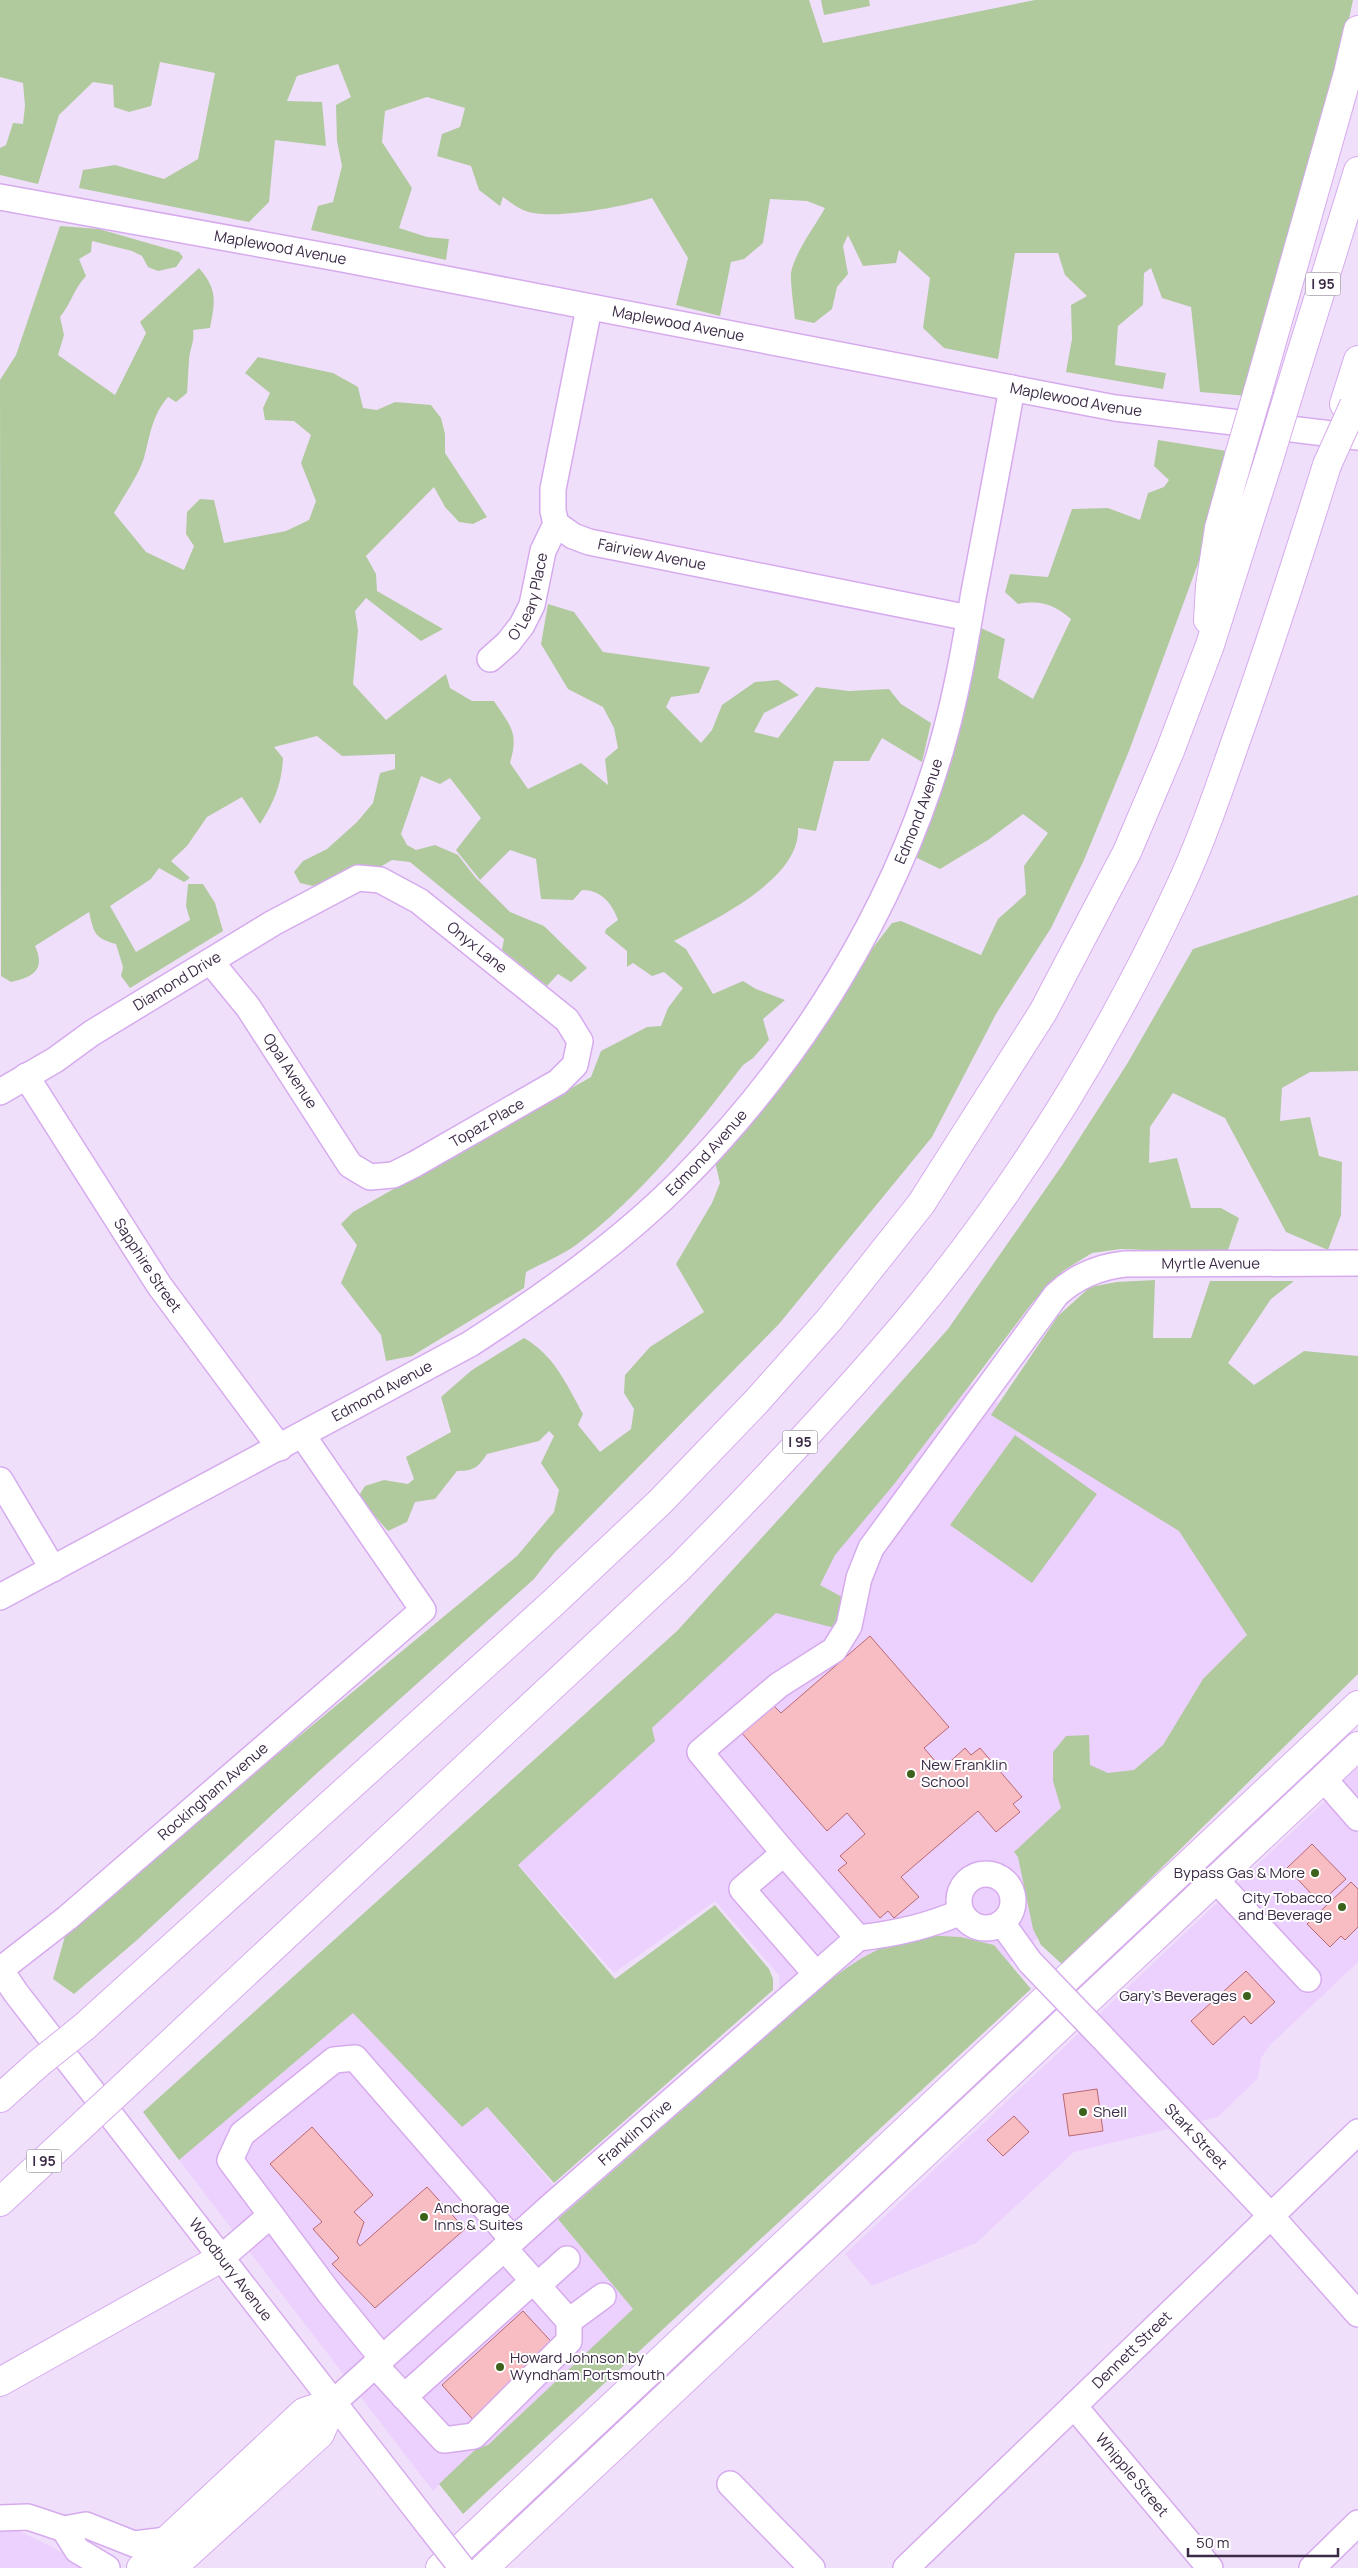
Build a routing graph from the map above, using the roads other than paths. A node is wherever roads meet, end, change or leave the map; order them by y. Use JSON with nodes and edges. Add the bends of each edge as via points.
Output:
{"nodes":[{"id":1,"x":1358,"y":30,"type":"edge"},
{"id":2,"x":1358,"y":171,"type":"edge"},
{"id":3,"x":0,"y":198,"type":"edge"},
{"id":4,"x":589,"y":308,"type":"junction"},
{"id":5,"x":1358,"y":360,"type":"edge"},
{"id":6,"x":1012,"y":388,"type":"junction"},
{"id":7,"x":1352,"y":402,"type":"edge"},
{"id":8,"x":1358,"y":438,"type":"edge"},
{"id":9,"x":556,"y":524,"type":"junction"},
{"id":10,"x":970,"y":618,"type":"junction"},
{"id":11,"x":1205,"y":658,"type":"junction"},
{"id":12,"x":490,"y":660,"type":"dead end"},
{"id":13,"x":358,"y":878,"type":"joint"},
{"id":14,"x":211,"y":962,"type":"junction"},
{"id":15,"x":580,"y":1041,"type":"joint"},
{"id":16,"x":26,"y":1076,"type":"junction"},
{"id":17,"x":0,"y":1092,"type":"edge"},
{"id":18,"x":370,"y":1177,"type":"joint"},
{"id":19,"x":1358,"y":1263,"type":"edge"},
{"id":20,"x":303,"y":1436,"type":"junction"},
{"id":21,"x":280,"y":1448,"type":"junction"},
{"id":22,"x":0,"y":1480,"type":"edge"},
{"id":23,"x":53,"y":1569,"type":"junction"},
{"id":24,"x":0,"y":1597,"type":"edge"},
{"id":25,"x":1358,"y":1705,"type":"edge"},
{"id":26,"x":1358,"y":1746,"type":"edge"},
{"id":27,"x":1323,"y":1778,"type":"junction"},
{"id":28,"x":1358,"y":1818,"type":"edge"},
{"id":29,"x":784,"y":1853,"type":"junction"},
{"id":30,"x":1215,"y":1879,"type":"junction"},
{"id":31,"x":961,"y":1912,"type":"junction"},
{"id":32,"x":1002,"y":1923,"type":"junction"},
{"id":33,"x":858,"y":1938,"type":"junction"},
{"id":34,"x":0,"y":1970,"type":"edge"},
{"id":35,"x":816,"y":1974,"type":"junction"},
{"id":36,"x":1308,"y":1979,"type":"dead end"},
{"id":37,"x":0,"y":2098,"type":"edge"},
{"id":38,"x":1358,"y":2132,"type":"edge"},
{"id":39,"x":0,"y":2202,"type":"edge"},
{"id":40,"x":271,"y":2215,"type":"junction"},
{"id":41,"x":1270,"y":2216,"type":"junction"},
{"id":42,"x":508,"y":2244,"type":"junction"},
{"id":43,"x":221,"y":2258,"type":"junction"},
{"id":44,"x":567,"y":2259,"type":"dead end"},
{"id":45,"x":535,"y":2283,"type":"junction"},
{"id":46,"x":603,"y":2296,"type":"dead end"},
{"id":47,"x":1358,"y":2314,"type":"edge"},
{"id":48,"x":568,"y":2321,"type":"junction"},
{"id":49,"x":378,"y":2361,"type":"junction"},
{"id":50,"x":0,"y":2382,"type":"edge"},
{"id":51,"x":404,"y":2397,"type":"junction"},
{"id":52,"x":334,"y":2402,"type":"junction"},
{"id":53,"x":1074,"y":2406,"type":"junction"},
{"id":54,"x":730,"y":2484,"type":"dead end"},
{"id":55,"x":0,"y":2518,"type":"edge"},
{"id":56,"x":1358,"y":2523,"type":"edge"},
{"id":57,"x":64,"y":2529,"type":"junction"},
{"id":58,"x":167,"y":2540,"type":"junction"},
{"id":59,"x":107,"y":2568,"type":"edge"},
{"id":60,"x":141,"y":2568,"type":"edge"},
{"id":61,"x":172,"y":2568,"type":"edge"},
{"id":62,"x":440,"y":2568,"type":"edge"},
{"id":63,"x":462,"y":2568,"type":"edge"},
{"id":64,"x":484,"y":2568,"type":"edge"},
{"id":65,"x":812,"y":2568,"type":"edge"},
{"id":66,"x":906,"y":2568,"type":"edge"},
{"id":67,"x":1210,"y":2568,"type":"edge"},
{"id":68,"x":1312,"y":2568,"type":"edge"}],
"edges":[{"from":1,"to":11,"type":"main road","bridge":true,"via":[[1218,528]]},
{"from":2,"to":11,"type":"main road","number":"I 95","bridge":true},
{"from":3,"to":4,"type":"street","name":"Maplewood Avenue","via":[[328,256]]},
{"from":4,"to":6,"type":"street","name":"Maplewood Avenue"},
{"from":4,"to":9,"type":"street","via":[[553,489]]},
{"from":5,"to":7,"type":"main road","number":"I 95"},
{"from":6,"to":8,"type":"street","name":"Maplewood Avenue","via":[[1162,415]]},
{"from":6,"to":10,"type":"street","name":"Edmond Avenue"},
{"from":7,"to":39,"type":"main road","number":"I 95","bridge":true,"via":[[1327,465],[1268,653],[1209,817],[1180,886],[1143,962],[1076,1082],[1041,1139],[969,1241],[875,1359],[764,1482],[679,1568]]},
{"from":9,"to":10,"type":"street","name":"Fairview Avenue","via":[[589,542]]},
{"from":9,"to":12,"type":"street","name":"O'Leary Place","via":[[543,550],[532,605],[522,625]]},
{"from":10,"to":20,"type":"street","name":"Edmond Avenue","via":[[941,751],[889,883],[869,926],[820,1009],[754,1100],[681,1181],[587,1262],[470,1344]]},
{"from":11,"to":37,"type":"main road","number":"I 95","bridge":true,"via":[[1127,852],[1043,1012],[921,1204],[829,1320],[660,1502],[540,1615],[84,2027]]},
{"from":13,"to":14,"type":"street","name":"Diamond Drive","via":[[273,923]]},
{"from":13,"to":15,"type":"street","name":"Onyx Lane","via":[[380,880],[419,901],[567,1020]]},
{"from":14,"to":16,"type":"street","name":"Diamond Drive"},
{"from":14,"to":18,"type":"street","name":"Opal Avenue","via":[[248,1007],[350,1165]]},
{"from":15,"to":18,"type":"street","name":"Topaz Place","via":[[575,1065],[558,1082],[415,1164],[393,1175]]},
{"from":16,"to":17,"type":"street","name":"Diamond Drive"},
{"from":16,"to":21,"type":"street","name":"Sapphire Street","via":[[158,1285]]},
{"from":19,"to":29,"type":"street","name":"Myrtle Avenue","via":[[1125,1264],[1092,1271],[1056,1295],[872,1548],[859,1578],[849,1626],[834,1650],[779,1685],[700,1752]]},
{"from":20,"to":21,"type":"street","name":"Edmond Avenue"},
{"from":20,"to":34,"type":"street","name":"Rockingham Avenue","via":[[423,1610],[67,1918]]},
{"from":21,"to":23,"type":"street","name":"Edmond Avenue"},
{"from":22,"to":23,"type":"street"},
{"from":23,"to":24,"type":"street","name":"Edmond Avenue"},
{"from":25,"to":62,"type":"main road"},
{"from":26,"to":27,"type":"main road"},
{"from":27,"to":28,"type":"street"},
{"from":27,"to":30,"type":"main road"},
{"from":29,"to":33,"type":"street"},
{"from":29,"to":35,"type":"street","via":[[742,1889]]},
{"from":30,"to":36,"type":"street"},
{"from":30,"to":64,"type":"main road"},
{"from":31,"to":32,"type":"street","via":[[975,1926],[990,1928]]},
{"from":31,"to":32,"type":"street","via":[[959,1895],[964,1885],[980,1875],[990,1875],[1004,1882],[1012,1896],[1010,1911]]},
{"from":31,"to":33,"type":"street","via":[[899,1934]]},
{"from":32,"to":41,"type":"street","name":"Stark Street","bridge":true,"via":[[1030,1962]]},
{"from":33,"to":35,"type":"street","name":"Franklin Drive"},
{"from":34,"to":43,"type":"street","name":"Woodbury Avenue"},
{"from":35,"to":42,"type":"street","name":"Franklin Drive"},
{"from":38,"to":41,"type":"street","name":"Dennett Street"},
{"from":40,"to":42,"type":"street","via":[[230,2160],[242,2134],[334,2060],[355,2058]]},
{"from":40,"to":43,"type":"street"},
{"from":40,"to":49,"type":"street"},
{"from":41,"to":47,"type":"street","name":"Stark Street"},
{"from":41,"to":53,"type":"street","name":"Dennett Street"},
{"from":42,"to":45,"type":"street"},
{"from":42,"to":49,"type":"street","name":"Franklin Drive"},
{"from":43,"to":50,"type":"main road"},
{"from":43,"to":52,"type":"street","name":"Woodbury Avenue"},
{"from":44,"to":45,"type":"street"},
{"from":45,"to":48,"type":"street"},
{"from":45,"to":51,"type":"street"},
{"from":46,"to":48,"type":"street"},
{"from":48,"to":51,"type":"street","via":[[570,2342],[474,2436],[444,2440]]},
{"from":49,"to":51,"type":"street"},
{"from":49,"to":52,"type":"street","name":"Franklin Drive"},
{"from":52,"to":58,"type":"main road","via":[[304,2412]]},
{"from":52,"to":61,"type":"main road","via":[[320,2434]]},
{"from":52,"to":63,"type":"street","name":"Woodbury Avenue","bridge":true},
{"from":53,"to":66,"type":"street","name":"Dennett Street"},
{"from":53,"to":67,"type":"street","name":"Whipple Street"},
{"from":54,"to":65,"type":"street"},
{"from":55,"to":57,"type":"street","via":[[28,2517]]},
{"from":56,"to":68,"type":"street"},
{"from":57,"to":58,"type":"street","via":[[86,2524],[134,2544]]},
{"from":57,"to":59,"type":"street","via":[[77,2550]]},
{"from":58,"to":60,"type":"main road"}]}
